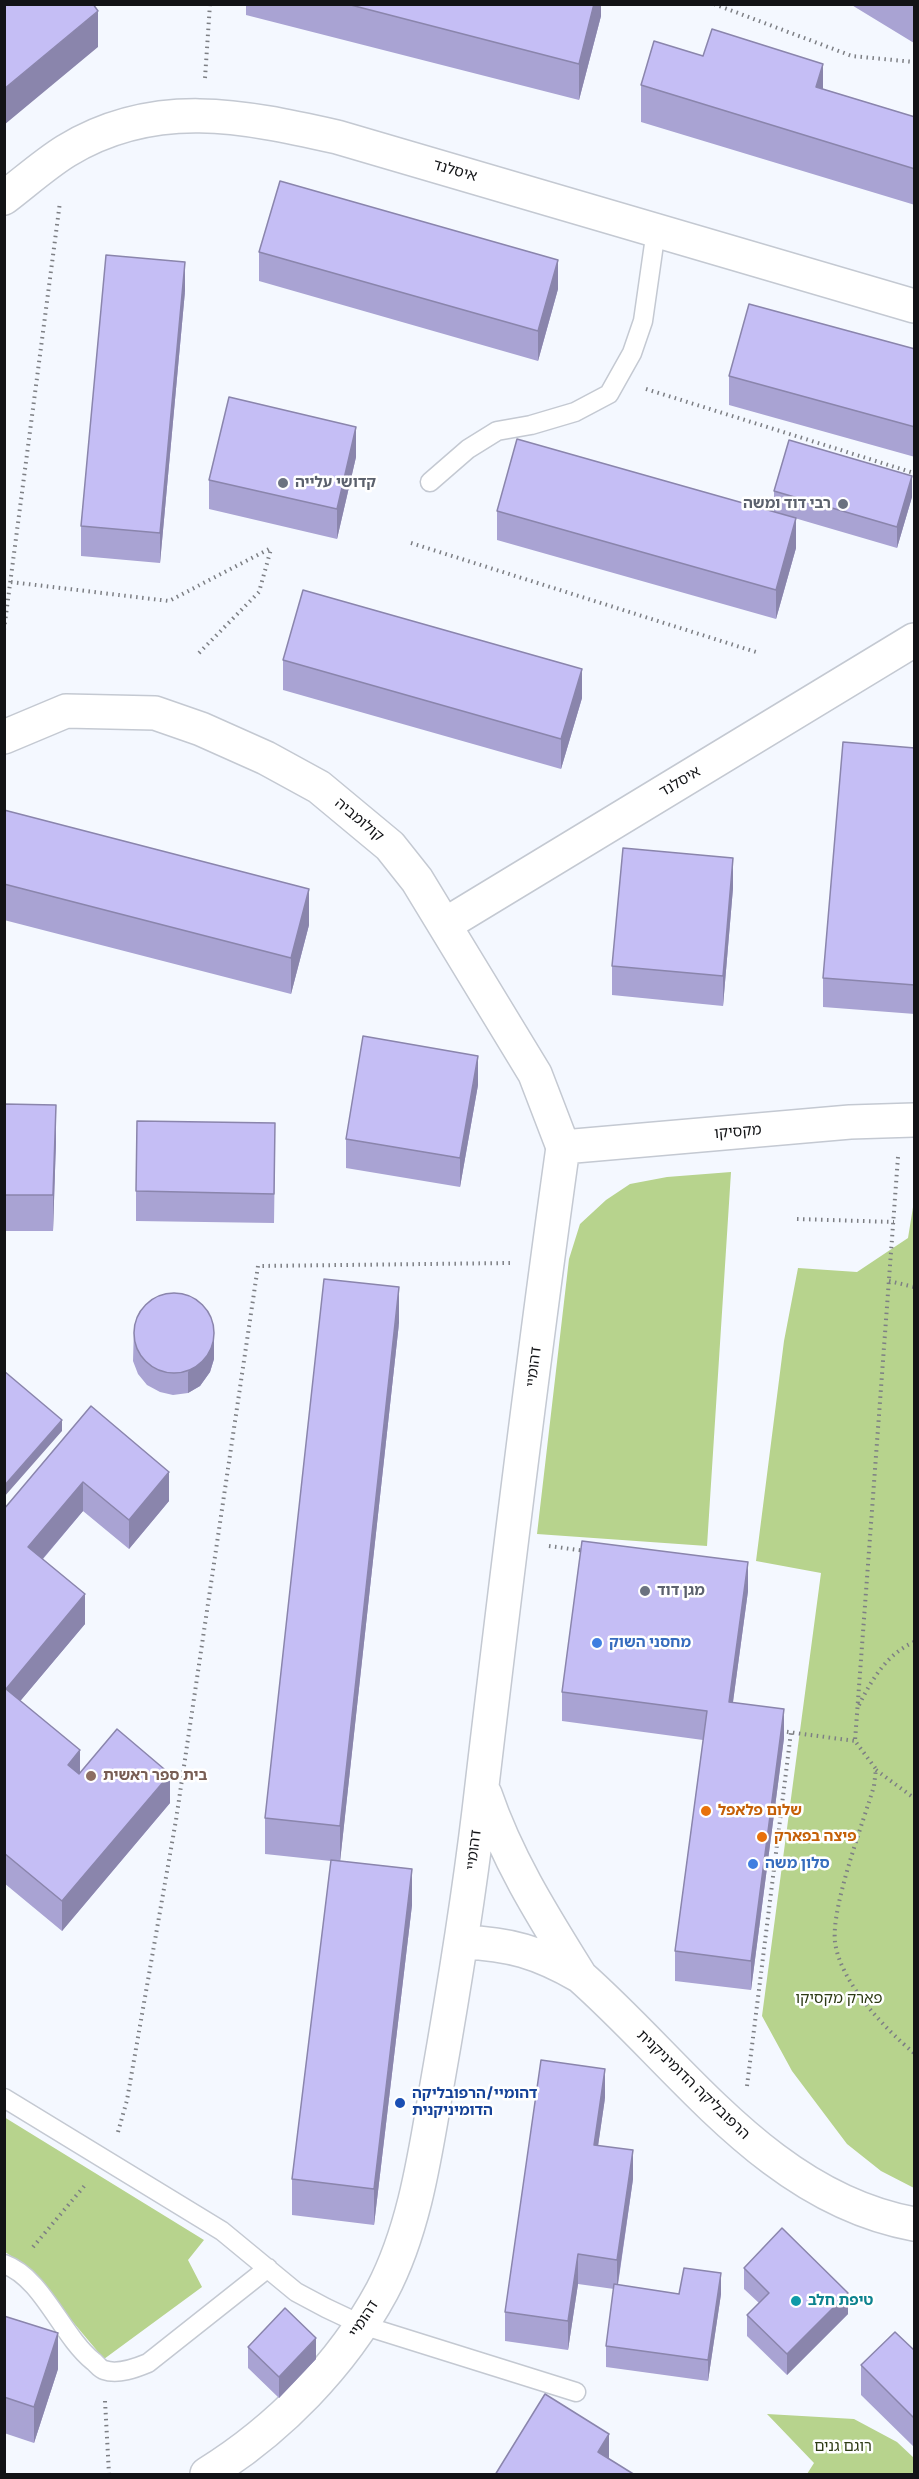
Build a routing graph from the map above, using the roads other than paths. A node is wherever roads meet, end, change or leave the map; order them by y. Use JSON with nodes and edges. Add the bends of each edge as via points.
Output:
{"nodes":[{"id":1,"x":4,"y":198,"type":"edge"},
{"id":2,"x":656,"y":230,"type":"junction"},
{"id":3,"x":915,"y":306,"type":"edge"},
{"id":4,"x":430,"y":482,"type":"dead end"},
{"id":5,"x":915,"y":640,"type":"edge"},
{"id":6,"x":4,"y":737,"type":"edge"},
{"id":7,"x":446,"y":924,"type":"junction"},
{"id":8,"x":907,"y":1120,"type":"edge"},
{"id":9,"x":562,"y":1147,"type":"junction"},
{"id":10,"x":482,"y":1785,"type":"junction"},
{"id":11,"x":462,"y":1942,"type":"junction"},
{"id":12,"x":580,"y":1976,"type":"junction"},
{"id":13,"x":4,"y":2098,"type":"edge"},
{"id":14,"x":915,"y":2224,"type":"edge"},
{"id":15,"x":4,"y":2264,"type":"edge"},
{"id":16,"x":268,"y":2268,"type":"junction"},
{"id":17,"x":362,"y":2325,"type":"junction"},
{"id":18,"x":576,"y":2392,"type":"dead end"},
{"id":19,"x":207,"y":2475,"type":"edge"}],
"edges":[{"from":1,"to":2,"type":"street","name":"איסלנד","via":[[67,151],[107,132],[149,120],[203,114],[249,118],[337,137]]},
{"from":2,"to":3,"type":"street","name":"איסלנד"},
{"from":2,"to":4,"type":"lane","via":[[643,321],[632,352],[609,394],[575,412],[497,431],[468,449]]},
{"from":5,"to":7,"type":"street","name":"איסלנד"},
{"from":6,"to":7,"type":"street","name":"קולומביה","via":[[66,711],[155,713],[201,729],[319,787],[357,817],[390,846]]},
{"from":7,"to":9,"type":"street","name":"קולומביה","via":[[535,1074]]},
{"from":8,"to":9,"type":"street","name":"מקסיקו"},
{"from":9,"to":10,"type":"street","name":"דהומיי"},
{"from":10,"to":11,"type":"street","name":"דהומיי"},
{"from":10,"to":12,"type":"street","name":"הרפובליקה הדומיניקנית","via":[[498,1833]]},
{"from":11,"to":12,"type":"street","name":"הרפובליקה הדומיניקנית","via":[[521,1948]]},
{"from":11,"to":17,"type":"street","name":"דהומיי","via":[[407,2232],[383,2289]]},
{"from":12,"to":14,"type":"street","name":"הרפובליקה הדומיניקנית","via":[[741,2134],[822,2191],[868,2212]]},
{"from":13,"to":16,"type":"lane","via":[[222,2231]]},
{"from":15,"to":16,"type":"lane","via":[[27,2277],[77,2345],[104,2370],[129,2370],[148,2362]]},
{"from":16,"to":17,"type":"lane","via":[[296,2292]]},
{"from":17,"to":18,"type":"lane"},
{"from":17,"to":19,"type":"street","name":"דהומיי","via":[[321,2378],[268,2431]]}]}
